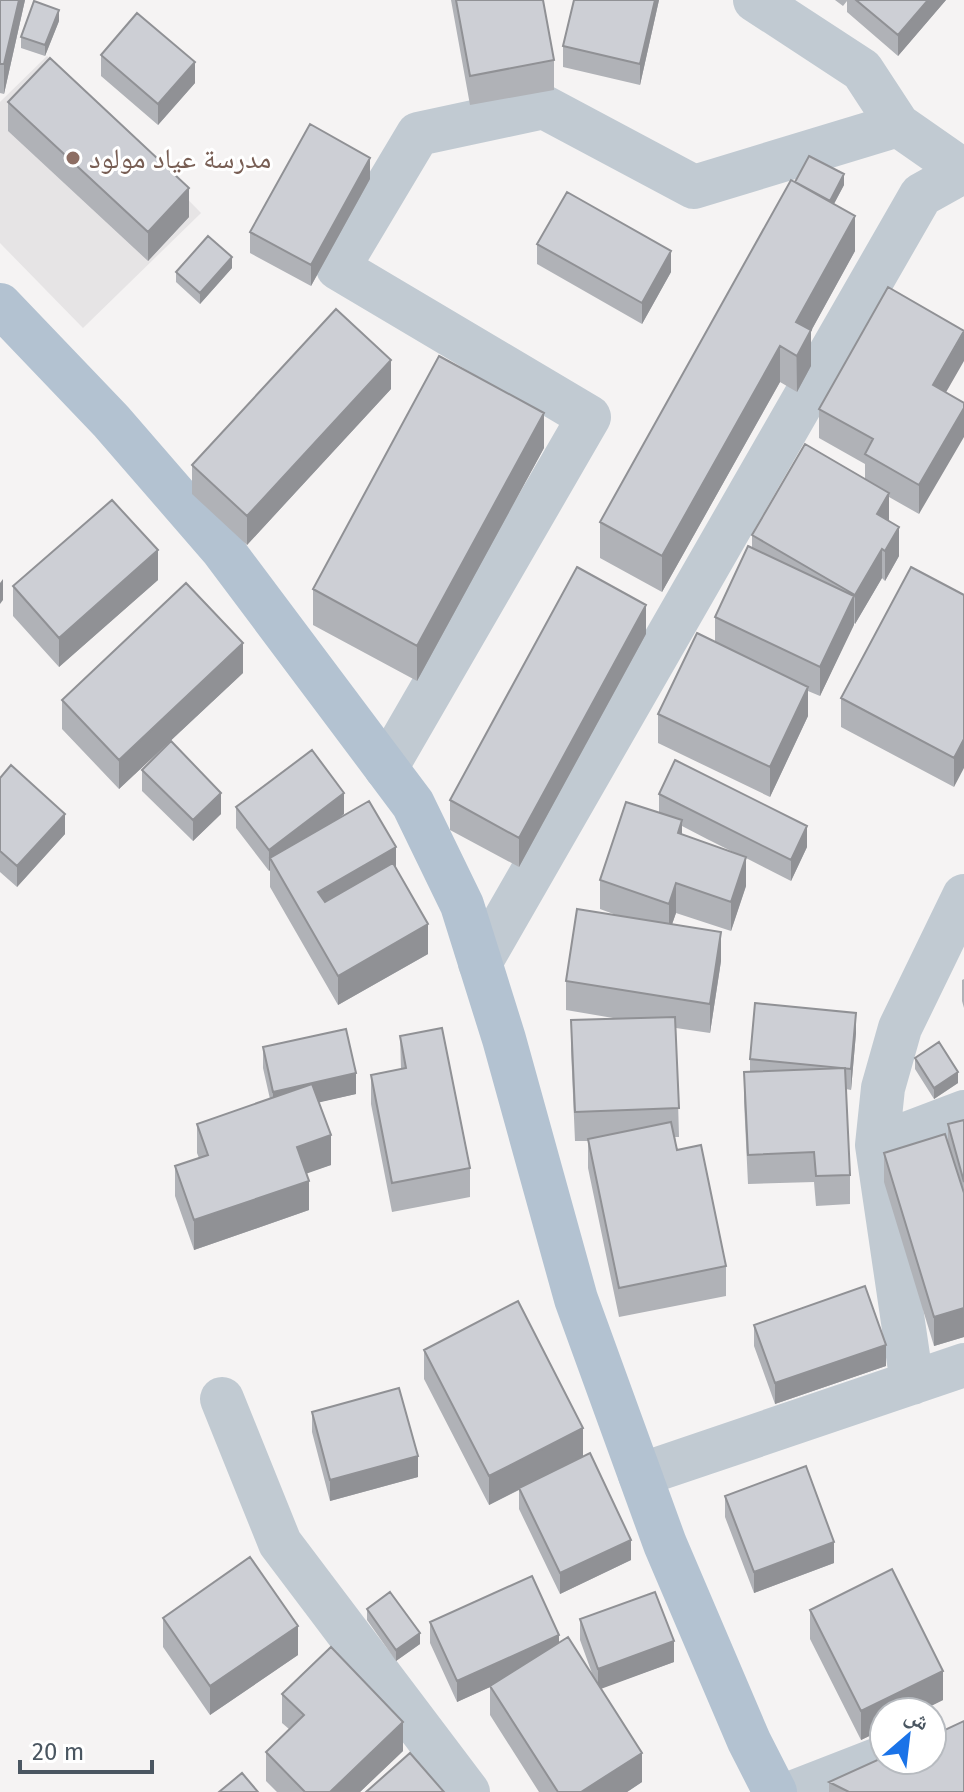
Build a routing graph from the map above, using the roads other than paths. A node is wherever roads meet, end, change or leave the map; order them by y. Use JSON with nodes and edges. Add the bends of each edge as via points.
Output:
{"nodes":[{"id":1,"x":755,"y":0,"type":"edge"},
{"id":2,"x":898,"y":125,"type":"junction"},
{"id":3,"x":0,"y":305,"type":"edge"},
{"id":4,"x":386,"y":768,"type":"junction"},
{"id":5,"x":964,"y":896,"type":"edge"},
{"id":6,"x":480,"y":963,"type":"junction"},
{"id":7,"x":964,"y":1112,"type":"edge"},
{"id":8,"x":877,"y":1145,"type":"junction"},
{"id":9,"x":964,"y":1365,"type":"edge"},
{"id":10,"x":912,"y":1383,"type":"junction"},
{"id":11,"x":222,"y":1399,"type":"dead end"},
{"id":12,"x":640,"y":1475,"type":"junction"},
{"id":13,"x":868,"y":1763,"type":"edge"},
{"id":14,"x":468,"y":1792,"type":"edge"},
{"id":15,"x":775,"y":1792,"type":"edge"},
{"id":16,"x":794,"y":1792,"type":"edge"}],
"edges":[{"from":1,"to":2,"type":"street","via":[[862,70]]},
{"from":2,"to":4,"type":"street","via":[[694,187],[544,107],[418,134],[338,268],[589,417]]},
{"from":2,"to":6,"type":"street","via":[[964,171],[921,195]]},
{"from":3,"to":4,"type":"main road","via":[[111,421],[222,549]]},
{"from":4,"to":6,"type":"main road","via":[[413,804],[462,905]]},
{"from":5,"to":8,"type":"street","via":[[900,1028],[883,1088]]},
{"from":6,"to":12,"type":"main road","via":[[576,1299]]},
{"from":7,"to":8,"type":"street"},
{"from":8,"to":10,"type":"street"},
{"from":9,"to":10,"type":"street"},
{"from":10,"to":12,"type":"street"},
{"from":11,"to":14,"type":"street","via":[[280,1543]]},
{"from":12,"to":15,"type":"main road","via":[[665,1544]]},
{"from":13,"to":16,"type":"street"}]}
